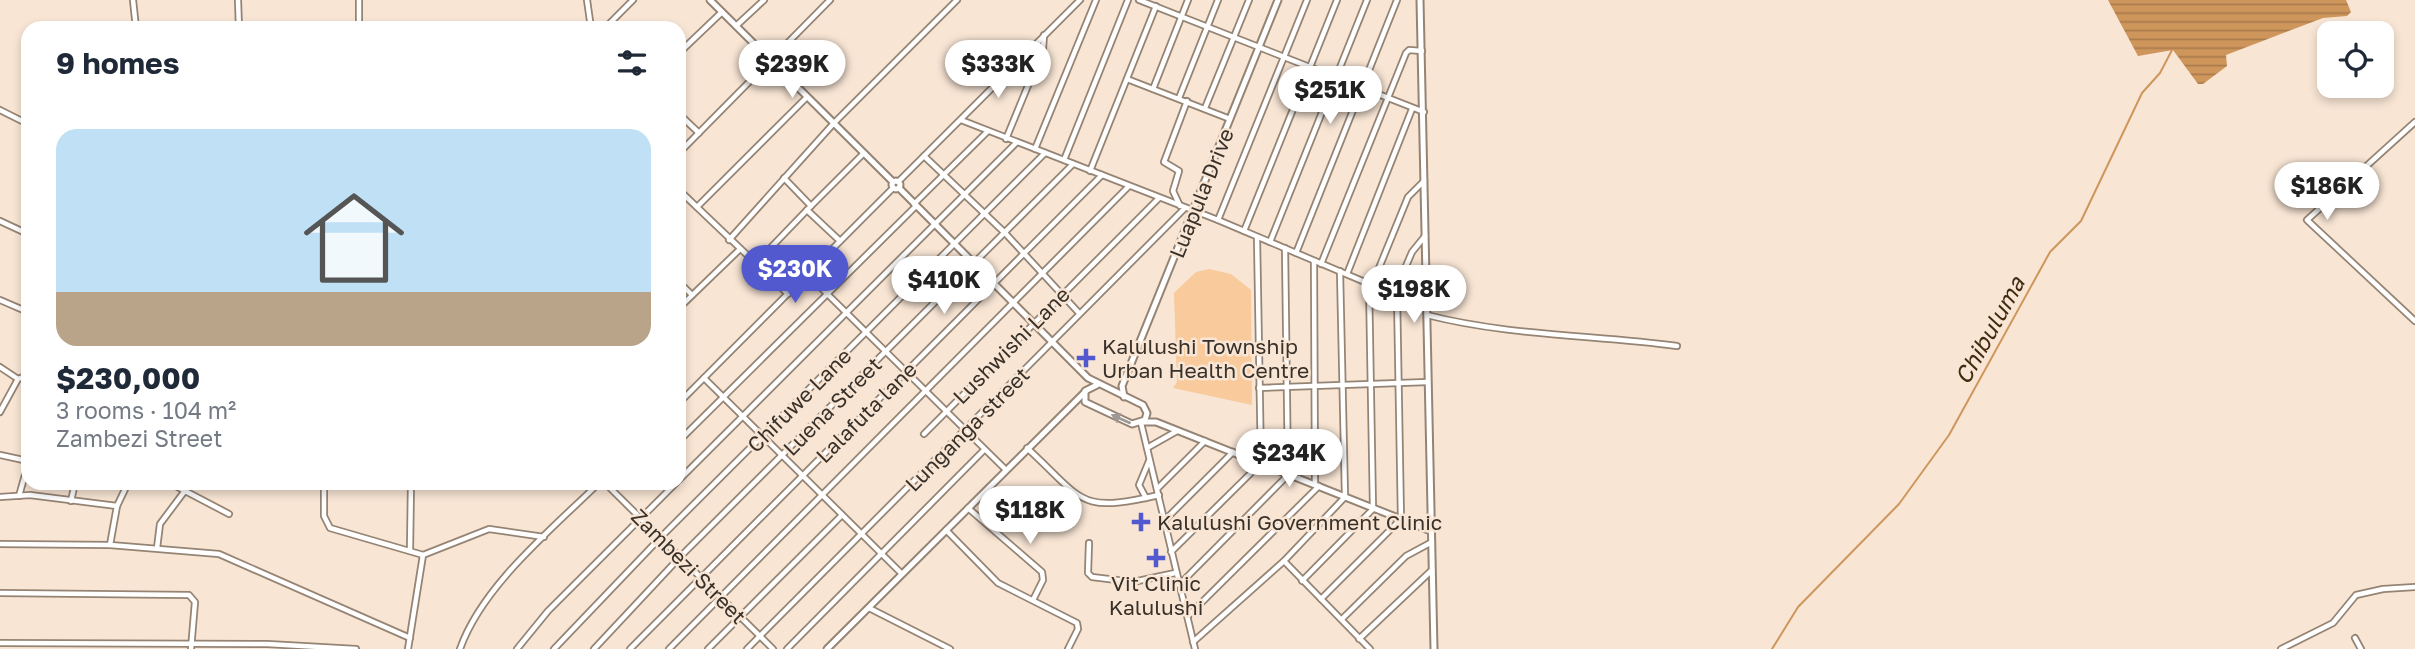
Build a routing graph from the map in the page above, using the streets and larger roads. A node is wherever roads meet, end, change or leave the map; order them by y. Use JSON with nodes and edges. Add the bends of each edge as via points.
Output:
{"nodes":[{"id":1,"x":133,"y":0,"type":"edge"},
{"id":2,"x":238,"y":0,"type":"edge"},
{"id":3,"x":359,"y":0,"type":"edge"},
{"id":4,"x":587,"y":0,"type":"edge"},
{"id":5,"x":634,"y":0,"type":"edge"},
{"id":6,"x":710,"y":0,"type":"edge"},
{"id":7,"x":764,"y":0,"type":"edge"},
{"id":8,"x":830,"y":0,"type":"edge"},
{"id":9,"x":957,"y":0,"type":"edge"},
{"id":10,"x":1080,"y":0,"type":"edge"},
{"id":11,"x":1096,"y":0,"type":"edge"},
{"id":12,"x":1128,"y":0,"type":"edge"},
{"id":13,"x":1139,"y":0,"type":"edge"},
{"id":14,"x":1188,"y":0,"type":"edge"},
{"id":15,"x":1218,"y":0,"type":"edge"},
{"id":16,"x":1249,"y":0,"type":"edge"},
{"id":17,"x":1278,"y":0,"type":"edge"},
{"id":18,"x":1307,"y":0,"type":"edge"},
{"id":19,"x":1337,"y":0,"type":"edge"},
{"id":20,"x":1367,"y":0,"type":"edge"},
{"id":21,"x":1397,"y":0,"type":"edge"},
{"id":22,"x":1420,"y":0,"type":"edge"},
{"id":23,"x":1156,"y":4,"type":"edge"},
{"id":24,"x":722,"y":12,"type":"junction"},
{"id":25,"x":1182,"y":16,"type":"junction"},
{"id":26,"x":135,"y":21,"type":"edge"},
{"id":27,"x":239,"y":21,"type":"edge"},
{"id":28,"x":359,"y":21,"type":"edge"},
{"id":29,"x":590,"y":21,"type":"edge"},
{"id":30,"x":612,"y":21,"type":"edge"},
{"id":31,"x":736,"y":26,"type":"junction"},
{"id":32,"x":1208,"y":26,"type":"junction"},
{"id":33,"x":1044,"y":35,"type":"junction"},
{"id":34,"x":1236,"y":36,"type":"junction"},
{"id":35,"x":686,"y":46,"type":"edge"},
{"id":36,"x":1259,"y":46,"type":"junction"},
{"id":37,"x":1422,"y":51,"type":"junction"},
{"id":38,"x":1284,"y":58,"type":"junction"},
{"id":39,"x":771,"y":61,"type":"junction"},
{"id":40,"x":1310,"y":68,"type":"junction"},
{"id":41,"x":1336,"y":78,"type":"junction"},
{"id":42,"x":1127,"y":79,"type":"junction"},
{"id":43,"x":1362,"y":88,"type":"junction"},
{"id":44,"x":1153,"y":89,"type":"junction"},
{"id":45,"x":807,"y":97,"type":"junction"},
{"id":46,"x":1179,"y":98,"type":"junction"},
{"id":47,"x":1388,"y":98,"type":"junction"},
{"id":48,"x":1187,"y":101,"type":"junction"},
{"id":49,"x":1205,"y":108,"type":"junction"},
{"id":50,"x":1412,"y":109,"type":"junction"},
{"id":51,"x":0,"y":110,"type":"edge"},
{"id":52,"x":1424,"y":112,"type":"junction"},
{"id":53,"x":21,"y":120,"type":"edge"},
{"id":54,"x":961,"y":120,"type":"junction"},
{"id":55,"x":1230,"y":120,"type":"junction"},
{"id":56,"x":686,"y":121,"type":"edge"},
{"id":57,"x":2415,"y":122,"type":"edge"},
{"id":58,"x":834,"y":123,"type":"junction"},
{"id":59,"x":988,"y":131,"type":"junction"},
{"id":60,"x":699,"y":133,"type":"junction"},
{"id":61,"x":1006,"y":139,"type":"junction"},
{"id":62,"x":1016,"y":143,"type":"junction"},
{"id":63,"x":686,"y":146,"type":"edge"},
{"id":64,"x":1035,"y":149,"type":"junction"},
{"id":65,"x":863,"y":153,"type":"junction"},
{"id":66,"x":1045,"y":153,"type":"junction"},
{"id":67,"x":924,"y":156,"type":"junction"},
{"id":68,"x":1064,"y":160,"type":"junction"},
{"id":69,"x":1073,"y":164,"type":"junction"},
{"id":70,"x":1090,"y":171,"type":"junction"},
{"id":71,"x":944,"y":175,"type":"junction"},
{"id":72,"x":1102,"y":175,"type":"junction"},
{"id":73,"x":784,"y":178,"type":"junction"},
{"id":74,"x":1425,"y":180,"type":"junction"},
{"id":75,"x":896,"y":185,"type":"junction"},
{"id":76,"x":1128,"y":187,"type":"junction"},
{"id":77,"x":966,"y":195,"type":"junction"},
{"id":78,"x":686,"y":197,"type":"edge"},
{"id":79,"x":1158,"y":198,"type":"junction"},
{"id":80,"x":915,"y":205,"type":"junction"},
{"id":81,"x":1183,"y":207,"type":"junction"},
{"id":82,"x":697,"y":208,"type":"junction"},
{"id":83,"x":809,"y":208,"type":"junction"},
{"id":84,"x":1193,"y":211,"type":"junction"},
{"id":85,"x":985,"y":214,"type":"junction"},
{"id":86,"x":1218,"y":220,"type":"junction"},
{"id":87,"x":0,"y":221,"type":"edge"},
{"id":88,"x":935,"y":225,"type":"junction"},
{"id":89,"x":21,"y":231,"type":"edge"},
{"id":90,"x":1244,"y":231,"type":"junction"},
{"id":91,"x":1005,"y":233,"type":"junction"},
{"id":92,"x":1426,"y":234,"type":"junction"},
{"id":93,"x":1257,"y":237,"type":"junction"},
{"id":94,"x":729,"y":240,"type":"junction"},
{"id":95,"x":840,"y":241,"type":"junction"},
{"id":96,"x":1270,"y":242,"type":"junction"},
{"id":97,"x":954,"y":244,"type":"junction"},
{"id":98,"x":1285,"y":248,"type":"junction"},
{"id":99,"x":739,"y":250,"type":"junction"},
{"id":100,"x":1024,"y":253,"type":"junction"},
{"id":101,"x":1297,"y":253,"type":"junction"},
{"id":102,"x":1314,"y":261,"type":"junction"},
{"id":103,"x":755,"y":264,"type":"junction"},
{"id":104,"x":975,"y":264,"type":"junction"},
{"id":105,"x":1321,"y":264,"type":"junction"},
{"id":106,"x":1339,"y":271,"type":"junction"},
{"id":107,"x":807,"y":274,"type":"junction"},
{"id":108,"x":1043,"y":274,"type":"junction"},
{"id":109,"x":1347,"y":274,"type":"junction"},
{"id":110,"x":994,"y":283,"type":"junction"},
{"id":111,"x":1371,"y":285,"type":"junction"},
{"id":112,"x":686,"y":289,"type":"edge"},
{"id":113,"x":827,"y":293,"type":"junction"},
{"id":114,"x":788,"y":294,"type":"junction"},
{"id":115,"x":1063,"y":294,"type":"junction"},
{"id":116,"x":1395,"y":294,"type":"junction"},
{"id":117,"x":692,"y":295,"type":"junction"},
{"id":118,"x":0,"y":300,"type":"edge"},
{"id":119,"x":686,"y":301,"type":"edge"},
{"id":120,"x":1014,"y":303,"type":"junction"},
{"id":121,"x":1427,"y":304,"type":"junction"},
{"id":122,"x":21,"y":309,"type":"edge"},
{"id":123,"x":1079,"y":313,"type":"junction"},
{"id":124,"x":847,"y":314,"type":"junction"},
{"id":125,"x":1427,"y":315,"type":"junction"},
{"id":126,"x":2415,"y":321,"type":"edge"},
{"id":127,"x":1033,"y":323,"type":"junction"},
{"id":128,"x":866,"y":332,"type":"junction"},
{"id":129,"x":1052,"y":343,"type":"junction"},
{"id":130,"x":1677,"y":346,"type":"dead end"},
{"id":131,"x":886,"y":352,"type":"junction"},
{"id":132,"x":0,"y":367,"type":"edge"},
{"id":133,"x":906,"y":372,"type":"junction"},
{"id":134,"x":21,"y":378,"type":"edge"},
{"id":135,"x":704,"y":378,"type":"junction"},
{"id":136,"x":1088,"y":378,"type":"junction"},
{"id":137,"x":18,"y":379,"type":"junction"},
{"id":138,"x":1428,"y":382,"type":"junction"},
{"id":139,"x":1343,"y":383,"type":"junction"},
{"id":140,"x":1398,"y":383,"type":"junction"},
{"id":141,"x":1316,"y":384,"type":"junction"},
{"id":142,"x":1370,"y":384,"type":"junction"},
{"id":143,"x":1097,"y":385,"type":"junction"},
{"id":144,"x":1122,"y":386,"type":"junction"},
{"id":145,"x":1287,"y":387,"type":"junction"},
{"id":146,"x":1259,"y":388,"type":"junction"},
{"id":147,"x":1087,"y":390,"type":"junction"},
{"id":148,"x":1111,"y":391,"type":"junction"},
{"id":149,"x":925,"y":392,"type":"junction"},
{"id":150,"x":686,"y":394,"type":"edge"},
{"id":151,"x":724,"y":396,"type":"junction"},
{"id":152,"x":1124,"y":397,"type":"junction"},
{"id":153,"x":1085,"y":402,"type":"junction"},
{"id":154,"x":1072,"y":404,"type":"junction"},
{"id":155,"x":1147,"y":411,"type":"junction"},
{"id":156,"x":0,"y":412,"type":"edge"},
{"id":157,"x":944,"y":412,"type":"junction"},
{"id":158,"x":743,"y":415,"type":"junction"},
{"id":159,"x":1142,"y":422,"type":"junction"},
{"id":160,"x":1156,"y":422,"type":"junction"},
{"id":161,"x":1177,"y":430,"type":"junction"},
{"id":162,"x":964,"y":431,"type":"junction"},
{"id":163,"x":686,"y":433,"type":"edge"},
{"id":164,"x":924,"y":434,"type":"dead end"},
{"id":165,"x":763,"y":435,"type":"junction"},
{"id":166,"x":1205,"y":441,"type":"junction"},
{"id":167,"x":1027,"y":448,"type":"junction"},
{"id":168,"x":1147,"y":448,"type":"junction"},
{"id":169,"x":985,"y":450,"type":"junction"},
{"id":170,"x":1233,"y":452,"type":"junction"},
{"id":171,"x":0,"y":454,"type":"edge"},
{"id":172,"x":783,"y":455,"type":"junction"},
{"id":173,"x":1150,"y":459,"type":"junction"},
{"id":174,"x":21,"y":460,"type":"edge"},
{"id":175,"x":1261,"y":463,"type":"junction"},
{"id":176,"x":1005,"y":469,"type":"junction"},
{"id":177,"x":686,"y":474,"type":"edge"},
{"id":178,"x":802,"y":474,"type":"junction"},
{"id":179,"x":1288,"y":475,"type":"junction"},
{"id":180,"x":1317,"y":486,"type":"junction"},
{"id":181,"x":21,"y":488,"type":"edge"},
{"id":182,"x":1157,"y":488,"type":"junction"},
{"id":183,"x":73,"y":490,"type":"edge"},
{"id":184,"x":125,"y":490,"type":"edge"},
{"id":185,"x":181,"y":490,"type":"edge"},
{"id":186,"x":324,"y":490,"type":"edge"},
{"id":187,"x":411,"y":490,"type":"edge"},
{"id":188,"x":592,"y":490,"type":"edge"},
{"id":189,"x":612,"y":490,"type":"edge"},
{"id":190,"x":670,"y":490,"type":"edge"},
{"id":191,"x":184,"y":492,"type":"junction"},
{"id":192,"x":822,"y":495,"type":"junction"},
{"id":193,"x":1159,"y":495,"type":"junction"},
{"id":194,"x":19,"y":496,"type":"junction"},
{"id":195,"x":0,"y":497,"type":"edge"},
{"id":196,"x":1345,"y":497,"type":"junction"},
{"id":197,"x":1146,"y":498,"type":"junction"},
{"id":198,"x":71,"y":501,"type":"junction"},
{"id":199,"x":117,"y":506,"type":"junction"},
{"id":200,"x":968,"y":508,"type":"junction"},
{"id":201,"x":1373,"y":509,"type":"junction"},
{"id":202,"x":229,"y":514,"type":"dead end"},
{"id":203,"x":842,"y":515,"type":"junction"},
{"id":204,"x":642,"y":518,"type":"junction"},
{"id":205,"x":1401,"y":519,"type":"junction"},
{"id":206,"x":1165,"y":521,"type":"junction"},
{"id":207,"x":945,"y":530,"type":"junction"},
{"id":208,"x":1431,"y":531,"type":"junction"},
{"id":209,"x":862,"y":535,"type":"junction"},
{"id":210,"x":544,"y":537,"type":"junction"},
{"id":211,"x":661,"y":537,"type":"junction"},
{"id":212,"x":1432,"y":542,"type":"junction"},
{"id":213,"x":1089,"y":543,"type":"dead end"},
{"id":214,"x":0,"y":544,"type":"edge"},
{"id":215,"x":110,"y":545,"type":"junction"},
{"id":216,"x":157,"y":548,"type":"junction"},
{"id":217,"x":410,"y":551,"type":"junction"},
{"id":218,"x":1171,"y":552,"type":"junction"},
{"id":219,"x":882,"y":554,"type":"junction"},
{"id":220,"x":423,"y":555,"type":"junction"},
{"id":221,"x":680,"y":557,"type":"junction"},
{"id":222,"x":1284,"y":561,"type":"junction"},
{"id":223,"x":1432,"y":569,"type":"junction"},
{"id":224,"x":1175,"y":573,"type":"junction"},
{"id":225,"x":902,"y":574,"type":"junction"},
{"id":226,"x":701,"y":578,"type":"junction"},
{"id":227,"x":1302,"y":581,"type":"junction"},
{"id":228,"x":1179,"y":584,"type":"junction"},
{"id":229,"x":2415,"y":587,"type":"edge"},
{"id":230,"x":0,"y":593,"type":"edge"},
{"id":231,"x":721,"y":597,"type":"junction"},
{"id":232,"x":1321,"y":599,"type":"junction"},
{"id":233,"x":1033,"y":600,"type":"junction"},
{"id":234,"x":869,"y":608,"type":"junction"},
{"id":235,"x":741,"y":616,"type":"junction"},
{"id":236,"x":1187,"y":617,"type":"junction"},
{"id":237,"x":1342,"y":620,"type":"junction"},
{"id":238,"x":760,"y":636,"type":"junction"},
{"id":239,"x":410,"y":638,"type":"junction"},
{"id":240,"x":2355,"y":638,"type":"dead end"},
{"id":241,"x":1360,"y":639,"type":"junction"},
{"id":242,"x":1193,"y":642,"type":"junction"},
{"id":243,"x":0,"y":643,"type":"edge"},
{"id":244,"x":191,"y":647,"type":"edge"},
{"id":245,"x":554,"y":648,"type":"edge"},
{"id":246,"x":356,"y":649,"type":"edge"},
{"id":247,"x":408,"y":649,"type":"edge"},
{"id":248,"x":460,"y":649,"type":"edge"},
{"id":249,"x":517,"y":649,"type":"edge"},
{"id":250,"x":594,"y":649,"type":"edge"},
{"id":251,"x":630,"y":649,"type":"edge"},
{"id":252,"x":669,"y":649,"type":"edge"},
{"id":253,"x":708,"y":649,"type":"edge"},
{"id":254,"x":747,"y":649,"type":"edge"},
{"id":255,"x":773,"y":649,"type":"edge"},
{"id":256,"x":787,"y":649,"type":"edge"},
{"id":257,"x":827,"y":649,"type":"edge"},
{"id":258,"x":950,"y":649,"type":"edge"},
{"id":259,"x":1068,"y":649,"type":"edge"},
{"id":260,"x":1195,"y":649,"type":"edge"},
{"id":261,"x":1370,"y":649,"type":"edge"},
{"id":262,"x":1434,"y":649,"type":"edge"},
{"id":263,"x":2281,"y":649,"type":"edge"},
{"id":264,"x":2361,"y":649,"type":"edge"}],
"edges":[{"from":1,"to":26,"type":"street"},
{"from":2,"to":27,"type":"street"},
{"from":3,"to":28,"type":"street"},
{"from":4,"to":29,"type":"street"},
{"from":5,"to":30,"type":"street"},
{"from":6,"to":24,"type":"street"},
{"from":7,"to":31,"type":"street"},
{"from":8,"to":39,"type":"street"},
{"from":9,"to":58,"type":"street"},
{"from":10,"to":33,"type":"street"},
{"from":11,"to":64,"type":"street"},
{"from":12,"to":68,"type":"street"},
{"from":13,"to":23,"type":"street"},
{"from":14,"to":25,"type":"street"},
{"from":15,"to":32,"type":"street"},
{"from":16,"to":34,"type":"street"},
{"from":17,"to":36,"type":"street","name":"Luapula Drive"},
{"from":18,"to":38,"type":"street"},
{"from":19,"to":40,"type":"street"},
{"from":20,"to":41,"type":"street"},
{"from":21,"to":43,"type":"street"},
{"from":22,"to":37,"type":"street"},
{"from":23,"to":25,"type":"street"},
{"from":23,"to":42,"type":"street"},
{"from":24,"to":31,"type":"street"},
{"from":24,"to":35,"type":"street"},
{"from":25,"to":32,"type":"street"},
{"from":25,"to":44,"type":"street"},
{"from":31,"to":39,"type":"street"},
{"from":32,"to":34,"type":"street"},
{"from":32,"to":46,"type":"street"},
{"from":33,"to":54,"type":"street"},
{"from":33,"to":61,"type":"street","via":[[1043,49]]},
{"from":34,"to":36,"type":"street"},
{"from":34,"to":49,"type":"street"},
{"from":36,"to":38,"type":"street"},
{"from":36,"to":55,"type":"street","name":"Luapula Drive"},
{"from":37,"to":47,"type":"street","via":[[1407,51]]},
{"from":37,"to":52,"type":"street"},
{"from":38,"to":40,"type":"street"},
{"from":38,"to":86,"type":"street"},
{"from":39,"to":45,"type":"street"},
{"from":39,"to":60,"type":"street"},
{"from":40,"to":41,"type":"street"},
{"from":40,"to":90,"type":"street"},
{"from":41,"to":43,"type":"street"},
{"from":41,"to":96,"type":"street"},
{"from":42,"to":44,"type":"street"},
{"from":42,"to":70,"type":"street"},
{"from":43,"to":47,"type":"street"},
{"from":43,"to":101,"type":"street"},
{"from":44,"to":46,"type":"street"},
{"from":45,"to":58,"type":"street"},
{"from":45,"to":82,"type":"street"},
{"from":46,"to":48,"type":"street"},
{"from":47,"to":50,"type":"street"},
{"from":47,"to":105,"type":"street"},
{"from":48,"to":49,"type":"street"},
{"from":48,"to":81,"type":"street","via":[[1164,162],[1180,171],[1172,191]]},
{"from":49,"to":55,"type":"street"},
{"from":50,"to":52,"type":"street"},
{"from":50,"to":109,"type":"street"},
{"from":51,"to":53,"type":"street"},
{"from":52,"to":74,"type":"street"},
{"from":54,"to":59,"type":"street"},
{"from":54,"to":67,"type":"street"},
{"from":55,"to":84,"type":"street","name":"Luapula Drive"},
{"from":56,"to":60,"type":"street"},
{"from":57,"to":126,"type":"street","via":[[2307,219]]},
{"from":58,"to":65,"type":"street"},
{"from":58,"to":73,"type":"street"},
{"from":59,"to":61,"type":"street"},
{"from":59,"to":71,"type":"street"},
{"from":60,"to":63,"type":"street"},
{"from":61,"to":62,"type":"street"},
{"from":62,"to":64,"type":"street"},
{"from":62,"to":77,"type":"street"},
{"from":64,"to":66,"type":"street"},
{"from":65,"to":75,"type":"street"},
{"from":65,"to":83,"type":"street"},
{"from":66,"to":68,"type":"street"},
{"from":66,"to":85,"type":"street","name":"Chifuwe Lane"},
{"from":67,"to":71,"type":"street"},
{"from":67,"to":75,"type":"street"},
{"from":68,"to":69,"type":"street"},
{"from":69,"to":70,"type":"street"},
{"from":69,"to":91,"type":"street","name":"Luena Street"},
{"from":70,"to":72,"type":"street"},
{"from":71,"to":77,"type":"street"},
{"from":71,"to":80,"type":"street"},
{"from":72,"to":76,"type":"street"},
{"from":72,"to":100,"type":"street","name":"Lalafuta lane"},
{"from":73,"to":83,"type":"street"},
{"from":73,"to":94,"type":"street"},
{"from":74,"to":92,"type":"street"},
{"from":74,"to":111,"type":"street","via":[[1408,197]]},
{"from":75,"to":80,"type":"street"},
{"from":75,"to":95,"type":"street"},
{"from":76,"to":79,"type":"street"},
{"from":76,"to":108,"type":"street"},
{"from":77,"to":85,"type":"street"},
{"from":77,"to":88,"type":"street"},
{"from":78,"to":82,"type":"street"},
{"from":79,"to":81,"type":"street"},
{"from":79,"to":115,"type":"street","name":"Lushwishi Lane"},
{"from":80,"to":88,"type":"street"},
{"from":80,"to":113,"type":"street"},
{"from":81,"to":84,"type":"street"},
{"from":81,"to":123,"type":"street","name":"Lunganga street"},
{"from":82,"to":94,"type":"street"},
{"from":83,"to":95,"type":"street"},
{"from":83,"to":103,"type":"street"},
{"from":84,"to":86,"type":"street"},
{"from":84,"to":144,"type":"street","name":"Luapula Drive"},
{"from":85,"to":91,"type":"street"},
{"from":85,"to":97,"type":"street","name":"Chifuwe Lane"},
{"from":86,"to":90,"type":"street"},
{"from":87,"to":89,"type":"street"},
{"from":88,"to":97,"type":"street"},
{"from":88,"to":124,"type":"street"},
{"from":90,"to":93,"type":"street"},
{"from":91,"to":100,"type":"street"},
{"from":91,"to":104,"type":"street","name":"Luena Street"},
{"from":92,"to":116,"type":"street","via":[[1412,252]]},
{"from":92,"to":121,"type":"street"},
{"from":93,"to":96,"type":"street"},
{"from":93,"to":146,"type":"street"},
{"from":94,"to":99,"type":"street"},
{"from":95,"to":107,"type":"street"},
{"from":96,"to":98,"type":"street"},
{"from":97,"to":104,"type":"street"},
{"from":97,"to":128,"type":"street","name":"Chifuwe Lane"},
{"from":98,"to":101,"type":"street"},
{"from":98,"to":145,"type":"street"},
{"from":99,"to":103,"type":"street"},
{"from":99,"to":117,"type":"street"},
{"from":100,"to":108,"type":"street"},
{"from":100,"to":110,"type":"street","name":"Lalafuta lane"},
{"from":101,"to":102,"type":"street"},
{"from":102,"to":105,"type":"street"},
{"from":102,"to":141,"type":"street"},
{"from":103,"to":114,"type":"street"},
{"from":104,"to":110,"type":"street"},
{"from":104,"to":131,"type":"street","name":"Luena Street"},
{"from":105,"to":106,"type":"street"},
{"from":106,"to":109,"type":"street"},
{"from":106,"to":139,"type":"street"},
{"from":107,"to":113,"type":"street"},
{"from":107,"to":114,"type":"street"},
{"from":108,"to":115,"type":"street"},
{"from":108,"to":120,"type":"street"},
{"from":109,"to":111,"type":"street"},
{"from":110,"to":120,"type":"street"},
{"from":110,"to":133,"type":"street","name":"Lalafuta lane"},
{"from":111,"to":116,"type":"street"},
{"from":111,"to":142,"type":"street"},
{"from":112,"to":117,"type":"street"},
{"from":113,"to":124,"type":"street"},
{"from":113,"to":151,"type":"street"},
{"from":114,"to":135,"type":"street"},
{"from":115,"to":123,"type":"street"},
{"from":115,"to":127,"type":"street","name":"Lushwishi Lane"},
{"from":116,"to":121,"type":"street"},
{"from":116,"to":140,"type":"street"},
{"from":117,"to":119,"type":"street"},
{"from":118,"to":122,"type":"street"},
{"from":120,"to":127,"type":"street"},
{"from":120,"to":149,"type":"street"},
{"from":121,"to":125,"type":"street"},
{"from":123,"to":129,"type":"street","name":"Lunganga street"},
{"from":124,"to":128,"type":"street"},
{"from":124,"to":158,"type":"street"},
{"from":125,"to":130,"type":"street","via":[[1461,325],[1554,337]]},
{"from":125,"to":138,"type":"street"},
{"from":127,"to":129,"type":"street"},
{"from":127,"to":157,"type":"street","name":"Lushwishi Lane"},
{"from":128,"to":131,"type":"street"},
{"from":128,"to":165,"type":"street","name":"Chifuwe Lane"},
{"from":129,"to":136,"type":"street"},
{"from":129,"to":162,"type":"street","name":"Lunganga street"},
{"from":131,"to":133,"type":"street"},
{"from":131,"to":172,"type":"street","name":"Luena Street"},
{"from":132,"to":137,"type":"street"},
{"from":133,"to":149,"type":"street"},
{"from":133,"to":178,"type":"street","name":"Lalafuta lane"},
{"from":134,"to":137,"type":"street"},
{"from":135,"to":150,"type":"street"},
{"from":135,"to":151,"type":"street"},
{"from":136,"to":143,"type":"street"},
{"from":136,"to":147,"type":"street"},
{"from":137,"to":156,"type":"street"},
{"from":138,"to":140,"type":"street"},
{"from":138,"to":208,"type":"street"},
{"from":139,"to":141,"type":"street"},
{"from":139,"to":142,"type":"street"},
{"from":139,"to":196,"type":"street"},
{"from":140,"to":142,"type":"street"},
{"from":140,"to":205,"type":"street"},
{"from":141,"to":145,"type":"street"},
{"from":141,"to":180,"type":"street"},
{"from":142,"to":201,"type":"street"},
{"from":143,"to":147,"type":"street"},
{"from":143,"to":148,"type":"street"},
{"from":144,"to":148,"type":"street"},
{"from":144,"to":152,"type":"street"},
{"from":145,"to":146,"type":"street"},
{"from":145,"to":179,"type":"street"},
{"from":146,"to":175,"type":"street"},
{"from":147,"to":153,"type":"street"},
{"from":147,"to":154,"type":"street"},
{"from":148,"to":152,"type":"street"},
{"from":149,"to":157,"type":"street"},
{"from":149,"to":192,"type":"street"},
{"from":151,"to":158,"type":"street"},
{"from":151,"to":163,"type":"street"},
{"from":152,"to":155,"type":"street"},
{"from":153,"to":154,"type":"street"},
{"from":159,"to":153,"type":"street","one_way":true,"via":[[1132,424]]},
{"from":154,"to":167,"type":"street"},
{"from":155,"to":159,"type":"street"},
{"from":155,"to":160,"type":"street"},
{"from":157,"to":162,"type":"street"},
{"from":157,"to":164,"type":"street","name":"Lushwishi Lane"},
{"from":158,"to":165,"type":"street"},
{"from":158,"to":177,"type":"street"},
{"from":159,"to":160,"type":"street"},
{"from":159,"to":168,"type":"street"},
{"from":160,"to":161,"type":"street"},
{"from":161,"to":166,"type":"street"},
{"from":161,"to":168,"type":"street"},
{"from":162,"to":169,"type":"street"},
{"from":162,"to":209,"type":"street","name":"Lunganga street"},
{"from":165,"to":172,"type":"street"},
{"from":165,"to":211,"type":"street","name":"Chifuwe Lane"},
{"from":166,"to":170,"type":"street"},
{"from":166,"to":182,"type":"street"},
{"from":167,"to":176,"type":"street"},
{"from":167,"to":197,"type":"street","via":[[1080,497],[1117,504]]},
{"from":168,"to":173,"type":"street"},
{"from":169,"to":176,"type":"street"},
{"from":169,"to":219,"type":"street"},
{"from":170,"to":175,"type":"street"},
{"from":170,"to":206,"type":"street"},
{"from":171,"to":174,"type":"street"},
{"from":172,"to":178,"type":"street"},
{"from":172,"to":221,"type":"street","name":"Luena Street"},
{"from":173,"to":182,"type":"street"},
{"from":173,"to":197,"type":"street","via":[[1139,485]]},
{"from":175,"to":179,"type":"street"},
{"from":175,"to":218,"type":"street"},
{"from":176,"to":200,"type":"street"},
{"from":178,"to":192,"type":"street"},
{"from":178,"to":226,"type":"street","name":"Lalafuta lane"},
{"from":179,"to":180,"type":"street"},
{"from":179,"to":228,"type":"street"},
{"from":180,"to":196,"type":"street"},
{"from":180,"to":236,"type":"street"},
{"from":181,"to":194,"type":"street"},
{"from":182,"to":193,"type":"street"},
{"from":183,"to":198,"type":"street"},
{"from":184,"to":199,"type":"street"},
{"from":185,"to":191,"type":"street"},
{"from":186,"to":217,"type":"street","via":[[324,516],[330,528]]},
{"from":187,"to":217,"type":"street"},
{"from":188,"to":210,"type":"street"},
{"from":189,"to":204,"type":"street","name":"Zambezi Street"},
{"from":190,"to":204,"type":"street"},
{"from":191,"to":202,"type":"street"},
{"from":191,"to":216,"type":"street","via":[[160,524]]},
{"from":192,"to":203,"type":"street"},
{"from":192,"to":231,"type":"street"},
{"from":193,"to":197,"type":"street"},
{"from":193,"to":206,"type":"street"},
{"from":194,"to":195,"type":"street"},
{"from":194,"to":198,"type":"street"},
{"from":196,"to":201,"type":"street"},
{"from":196,"to":222,"type":"street"},
{"from":198,"to":199,"type":"street"},
{"from":199,"to":215,"type":"street"},
{"from":200,"to":207,"type":"street"},
{"from":200,"to":233,"type":"street","via":[[1042,572]]},
{"from":201,"to":205,"type":"street"},
{"from":201,"to":227,"type":"street"},
{"from":203,"to":209,"type":"street"},
{"from":203,"to":235,"type":"street"},
{"from":204,"to":211,"type":"street","name":"Zambezi Street"},
{"from":204,"to":249,"type":"street","via":[[548,611]]},
{"from":205,"to":208,"type":"street"},
{"from":205,"to":232,"type":"street"},
{"from":206,"to":218,"type":"street"},
{"from":207,"to":225,"type":"street"},
{"from":207,"to":233,"type":"street","via":[[998,583]]},
{"from":208,"to":212,"type":"street"},
{"from":209,"to":219,"type":"street"},
{"from":209,"to":238,"type":"street","name":"Lunganga street"},
{"from":210,"to":220,"type":"street","via":[[489,528]]},
{"from":210,"to":248,"type":"street","via":[[485,601]]},
{"from":211,"to":221,"type":"street","name":"Zambezi Street"},
{"from":211,"to":245,"type":"street","name":"Chifuwe Lane"},
{"from":212,"to":223,"type":"street"},
{"from":212,"to":237,"type":"street","via":[[1406,556]]},
{"from":213,"to":224,"type":"street","via":[[1088,573],[1092,577],[1133,582]]},
{"from":214,"to":215,"type":"street"},
{"from":215,"to":216,"type":"street"},
{"from":216,"to":239,"type":"street","via":[[226,555]]},
{"from":217,"to":220,"type":"street"},
{"from":218,"to":224,"type":"street"},
{"from":219,"to":225,"type":"street"},
{"from":219,"to":256,"type":"street"},
{"from":220,"to":239,"type":"street"},
{"from":221,"to":226,"type":"street","name":"Zambezi Street"},
{"from":221,"to":250,"type":"street","name":"Luena Street"},
{"from":222,"to":227,"type":"street"},
{"from":222,"to":242,"type":"street"},
{"from":223,"to":241,"type":"street"},
{"from":223,"to":262,"type":"street"},
{"from":224,"to":228,"type":"street"},
{"from":225,"to":234,"type":"street"},
{"from":226,"to":231,"type":"street","name":"Zambezi Street"},
{"from":226,"to":251,"type":"street","name":"Lalafuta lane"},
{"from":227,"to":232,"type":"street"},
{"from":228,"to":236,"type":"street"},
{"from":229,"to":263,"type":"street","via":[[2356,595],[2338,620]]},
{"from":230,"to":244,"type":"street","via":[[189,595],[195,603]]},
{"from":231,"to":235,"type":"street","name":"Zambezi Street"},
{"from":231,"to":252,"type":"street"},
{"from":232,"to":237,"type":"street"},
{"from":233,"to":259,"type":"street","via":[[1077,623]]},
{"from":234,"to":257,"type":"street"},
{"from":234,"to":258,"type":"street"},
{"from":235,"to":238,"type":"street","name":"Zambezi Street"},
{"from":235,"to":253,"type":"street"},
{"from":236,"to":242,"type":"street"},
{"from":237,"to":241,"type":"street"},
{"from":238,"to":254,"type":"street","name":"Lunganga street"},
{"from":238,"to":255,"type":"street","name":"Zambezi Street"},
{"from":239,"to":247,"type":"street"},
{"from":240,"to":264,"type":"street"},
{"from":241,"to":261,"type":"street"},
{"from":242,"to":260,"type":"street"},
{"from":243,"to":244,"type":"street"},
{"from":244,"to":246,"type":"street","via":[[267,644]]}]}
